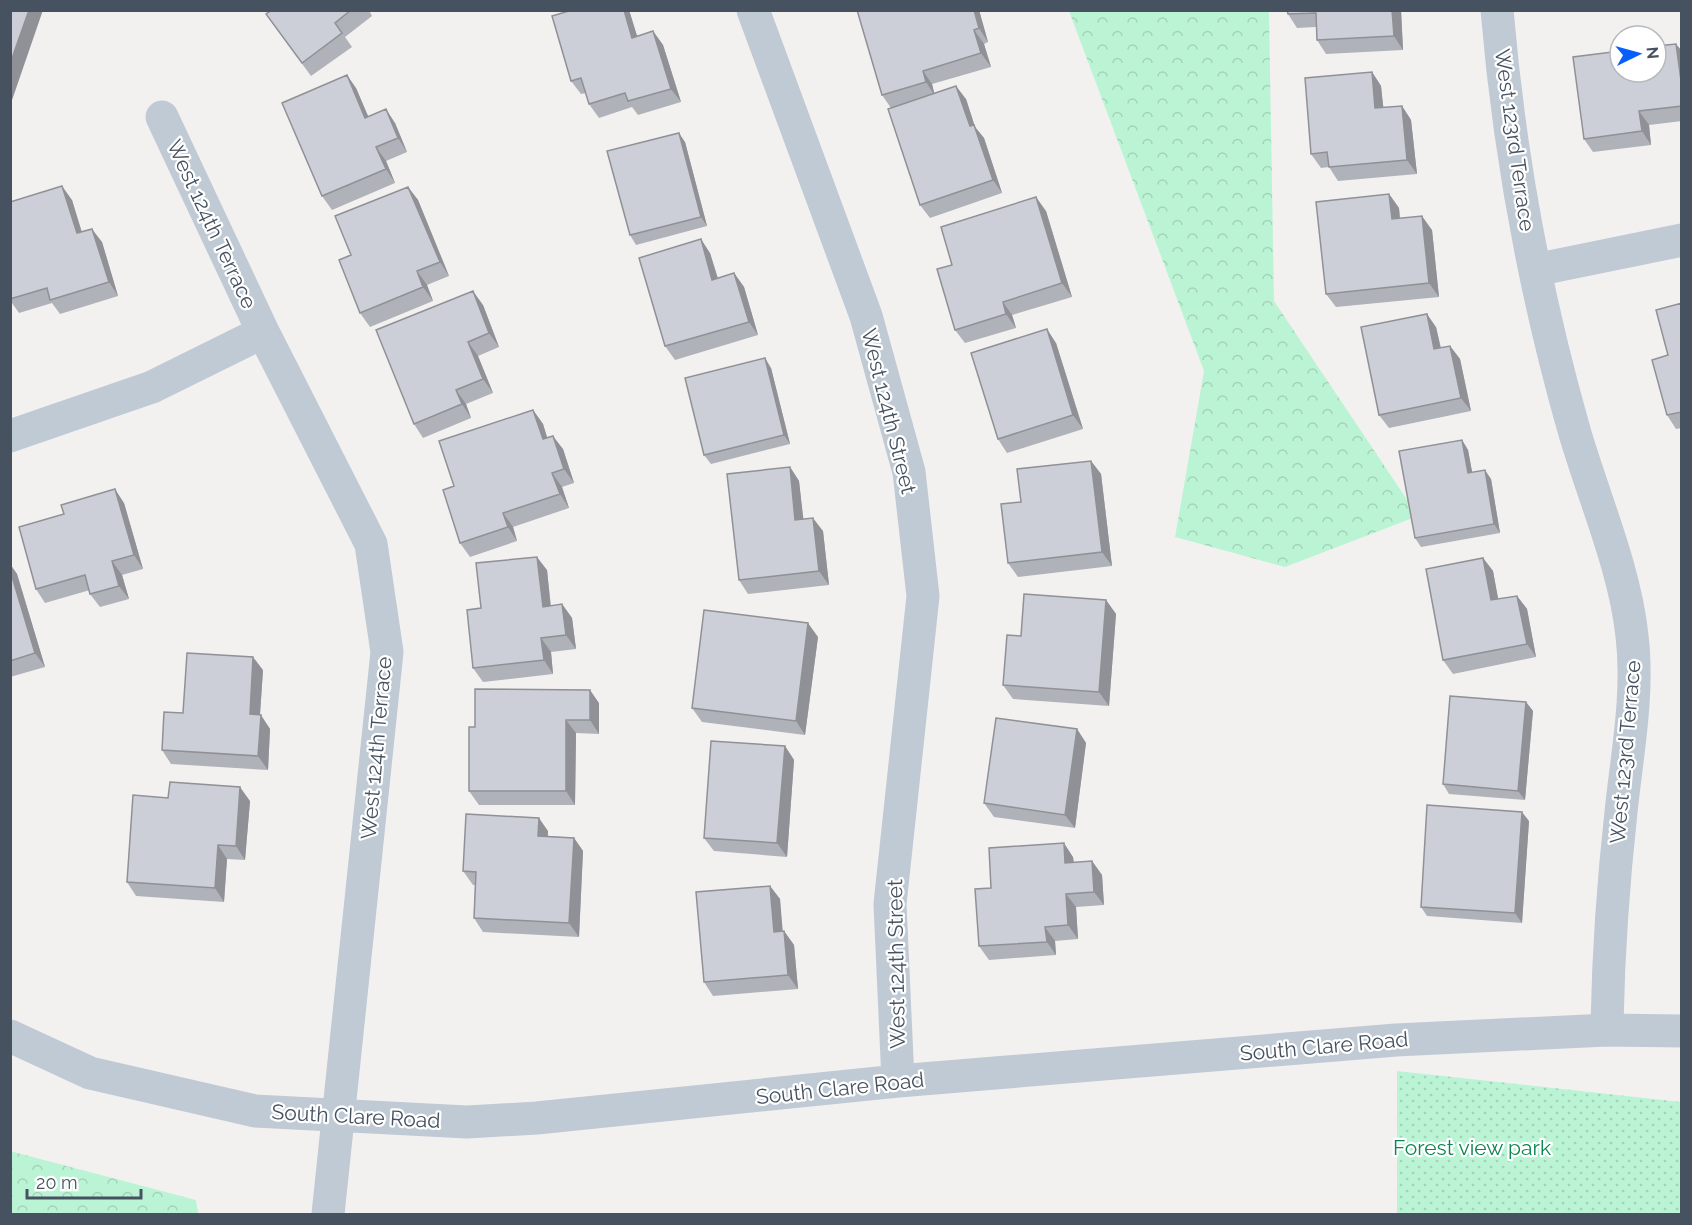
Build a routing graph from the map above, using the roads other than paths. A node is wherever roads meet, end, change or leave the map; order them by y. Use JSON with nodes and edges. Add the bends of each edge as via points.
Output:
{"nodes":[{"id":1,"x":753,"y":10,"type":"edge"},
{"id":2,"x":1497,"y":10,"type":"edge"},
{"id":3,"x":162,"y":117,"type":"dead end"},
{"id":4,"x":1682,"y":240,"type":"edge"},
{"id":5,"x":1535,"y":270,"type":"junction"},
{"id":6,"x":263,"y":332,"type":"junction"},
{"id":7,"x":10,"y":436,"type":"edge"},
{"id":8,"x":1607,"y":1030,"type":"junction"},
{"id":9,"x":1682,"y":1030,"type":"edge"},
{"id":10,"x":10,"y":1036,"type":"edge"},
{"id":11,"x":898,"y":1082,"type":"junction"},
{"id":12,"x":336,"y":1117,"type":"junction"},
{"id":13,"x":328,"y":1215,"type":"edge"}],
"edges":[{"from":1,"to":11,"type":"street","name":"West 124th Street","via":[[866,316],[909,472],[923,596],[890,904]]},
{"from":2,"to":5,"type":"street","name":"West 123rd Terrace","via":[[1515,174]]},
{"from":3,"to":6,"type":"street","name":"West 124th Terrace"},
{"from":4,"to":5,"type":"street"},
{"from":5,"to":8,"type":"street","name":"West 123rd Terrace","via":[[1574,429],[1621,581],[1632,633],[1635,681],[1613,883]]},
{"from":6,"to":7,"type":"street","name":"West 124th Terrace","via":[[152,387]]},
{"from":6,"to":12,"type":"street","name":"West 124th Terrace","via":[[371,544],[387,652]]},
{"from":8,"to":9,"type":"street","name":"South Clare Road"},
{"from":8,"to":11,"type":"street","name":"South Clare Road","via":[[1396,1040]]},
{"from":10,"to":12,"type":"street","name":"South Clare Road","via":[[90,1073],[255,1111]]},
{"from":11,"to":12,"type":"street","name":"South Clare Road","via":[[537,1118],[467,1122]]},
{"from":12,"to":13,"type":"street","name":"West 124th Terrace"}]}
